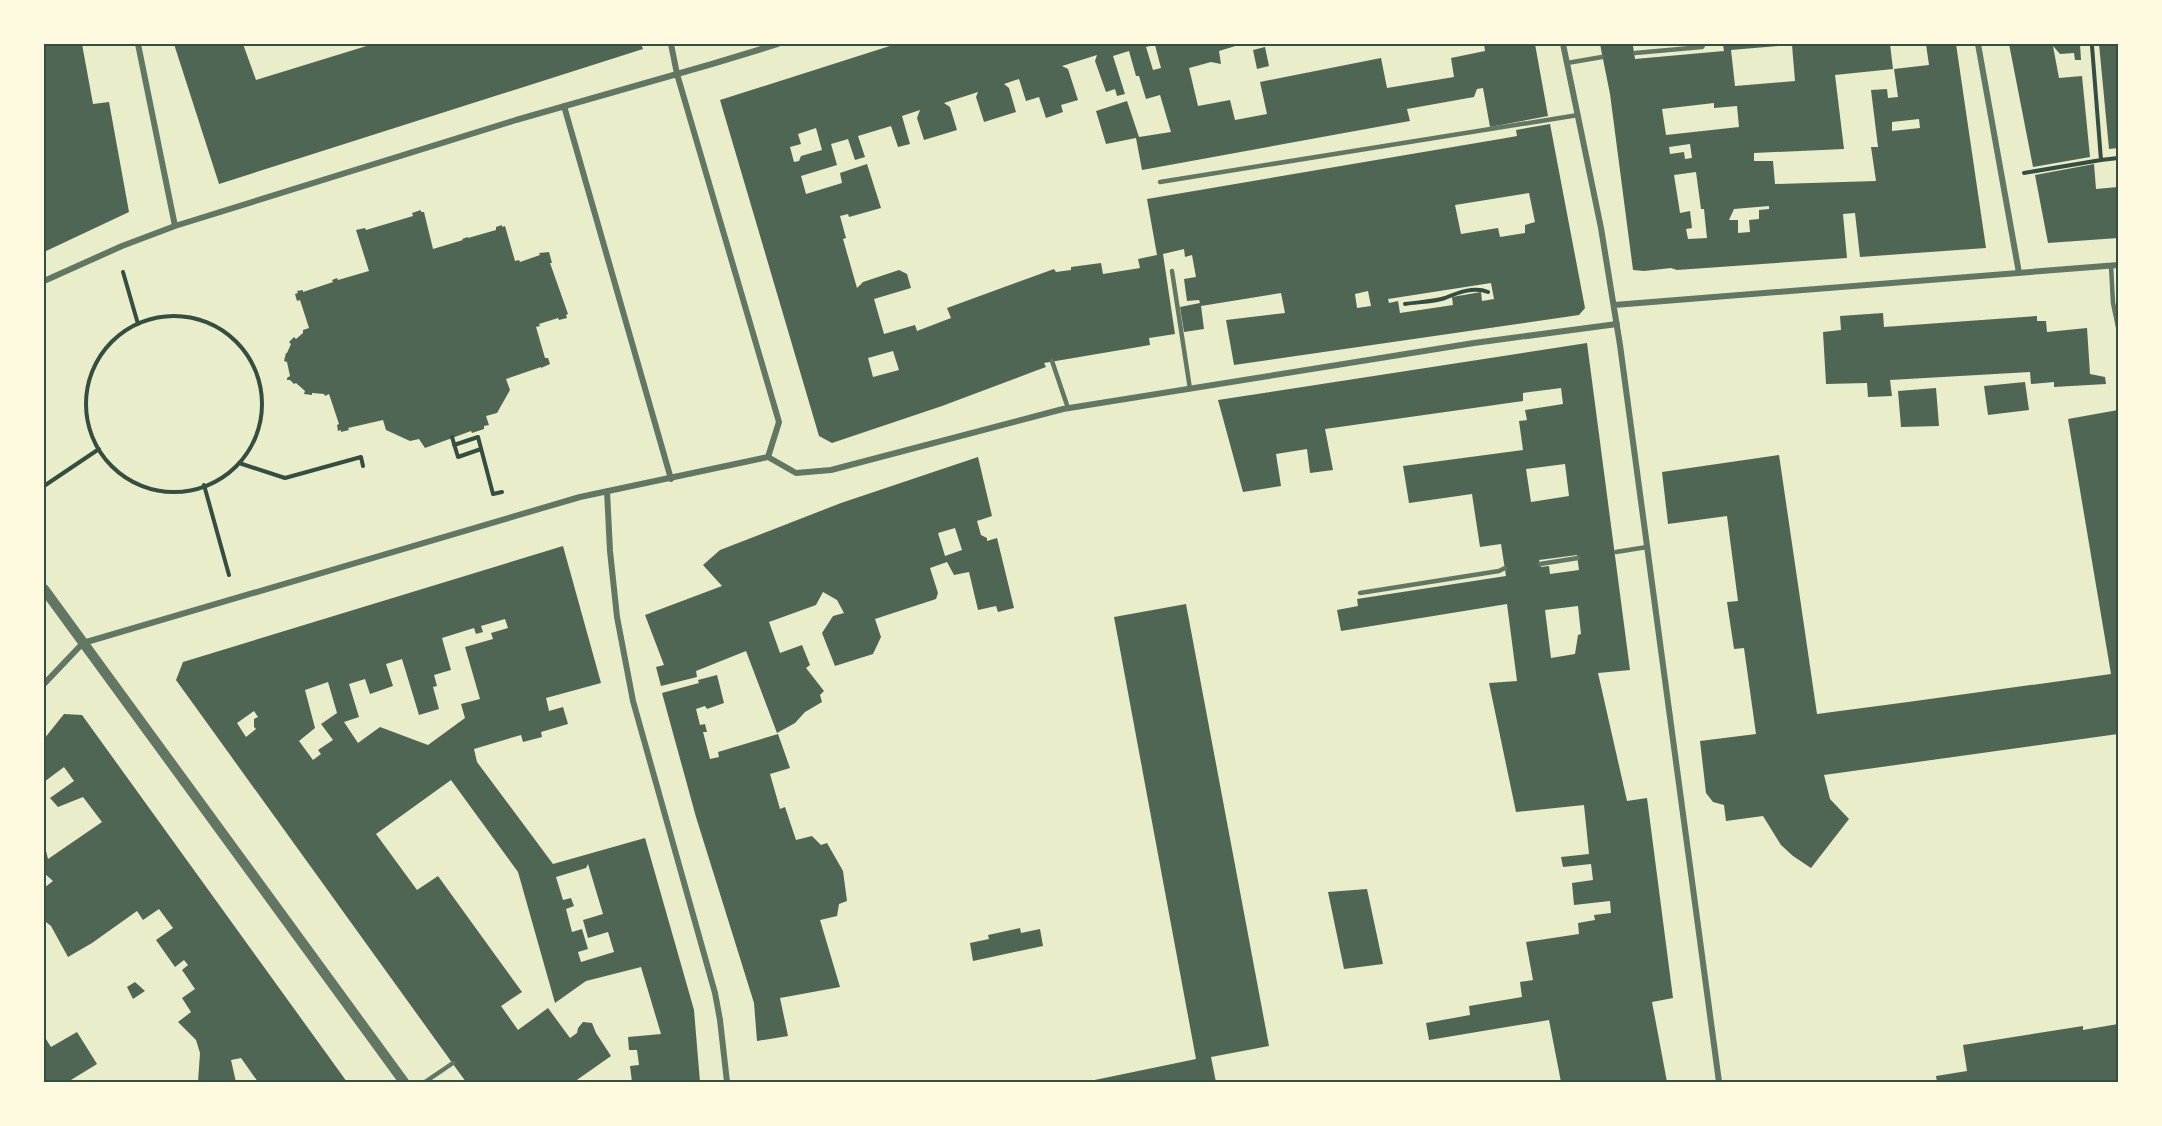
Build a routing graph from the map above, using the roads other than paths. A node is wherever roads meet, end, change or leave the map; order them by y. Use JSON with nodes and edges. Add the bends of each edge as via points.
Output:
{"nodes":[{"id":1,"x":138,"y":44,"type":"edge"},
{"id":2,"x":671,"y":44,"type":"edge"},
{"id":3,"x":778,"y":44,"type":"edge"},
{"id":4,"x":1563,"y":44,"type":"edge"},
{"id":5,"x":1704,"y":44,"type":"edge"},
{"id":6,"x":1978,"y":44,"type":"edge"},
{"id":7,"x":1635,"y":53,"type":"dead end"},
{"id":8,"x":1602,"y":57,"type":"dead end"},
{"id":9,"x":1567,"y":63,"type":"junction"},
{"id":10,"x":677,"y":75,"type":"junction"},
{"id":11,"x":564,"y":106,"type":"junction"},
{"id":12,"x":1578,"y":115,"type":"junction"},
{"id":13,"x":1161,"y":182,"type":"dead end"},
{"id":14,"x":175,"y":226,"type":"junction"},
{"id":15,"x":2115,"y":265,"type":"edge"},
{"id":16,"x":1172,"y":271,"type":"dead end"},
{"id":17,"x":2019,"y":273,"type":"junction"},
{"id":18,"x":44,"y":281,"type":"edge"},
{"id":19,"x":1614,"y":305,"type":"junction"},
{"id":20,"x":1617,"y":324,"type":"junction"},
{"id":21,"x":2118,"y":327,"type":"edge"},
{"id":22,"x":1052,"y":361,"type":"dead end"},
{"id":23,"x":1190,"y":389,"type":"junction"},
{"id":24,"x":1068,"y":408,"type":"junction"},
{"id":25,"x":768,"y":457,"type":"junction"},
{"id":26,"x":671,"y":479,"type":"junction"},
{"id":27,"x":607,"y":491,"type":"junction"},
{"id":28,"x":1647,"y":547,"type":"junction"},
{"id":29,"x":1616,"y":552,"type":"dead end"},
{"id":30,"x":1578,"y":558,"type":"dead end"},
{"id":31,"x":1540,"y":564,"type":"dead end"},
{"id":32,"x":1505,"y":568,"type":"dead end"},
{"id":33,"x":44,"y":589,"type":"edge"},
{"id":34,"x":1360,"y":593,"type":"dead end"},
{"id":35,"x":83,"y":643,"type":"junction"},
{"id":36,"x":44,"y":684,"type":"edge"},
{"id":37,"x":453,"y":1063,"type":"dead end"},
{"id":38,"x":404,"y":1083,"type":"edge"},
{"id":39,"x":425,"y":1083,"type":"edge"},
{"id":40,"x":727,"y":1083,"type":"edge"},
{"id":41,"x":1719,"y":1083,"type":"edge"}],
"edges":[{"from":1,"to":14,"type":"street"},
{"from":2,"to":10,"type":"street"},
{"from":3,"to":10,"type":"street"},
{"from":4,"to":9,"type":"street"},
{"from":5,"to":7,"type":"lane"},
{"from":6,"to":17,"type":"street"},
{"from":8,"to":9,"type":"lane"},
{"from":9,"to":12,"type":"street"},
{"from":10,"to":11,"type":"street"},
{"from":10,"to":25,"type":"street","via":[[779,422]]},
{"from":11,"to":14,"type":"street"},
{"from":11,"to":26,"type":"street"},
{"from":12,"to":13,"type":"lane"},
{"from":12,"to":19,"type":"street"},
{"from":14,"to":18,"type":"street"},
{"from":15,"to":17,"type":"street"},
{"from":15,"to":21,"type":"lane","via":[[2113,303]]},
{"from":16,"to":23,"type":"lane"},
{"from":17,"to":19,"type":"street"},
{"from":19,"to":20,"type":"street"},
{"from":20,"to":23,"type":"street"},
{"from":20,"to":28,"type":"street"},
{"from":22,"to":24,"type":"lane"},
{"from":23,"to":24,"type":"street"},
{"from":24,"to":25,"type":"street","via":[[831,470],[796,473]]},
{"from":25,"to":26,"type":"street"},
{"from":26,"to":27,"type":"street"},
{"from":27,"to":35,"type":"street"},
{"from":27,"to":40,"type":"street","via":[[622,647],[643,742],[715,993]]},
{"from":28,"to":29,"type":"lane"},
{"from":28,"to":41,"type":"street"},
{"from":30,"to":31,"type":"lane"},
{"from":32,"to":34,"type":"lane"},
{"from":33,"to":35,"type":"street"},
{"from":35,"to":36,"type":"street"},
{"from":35,"to":38,"type":"street"},
{"from":37,"to":39,"type":"lane"}]}
